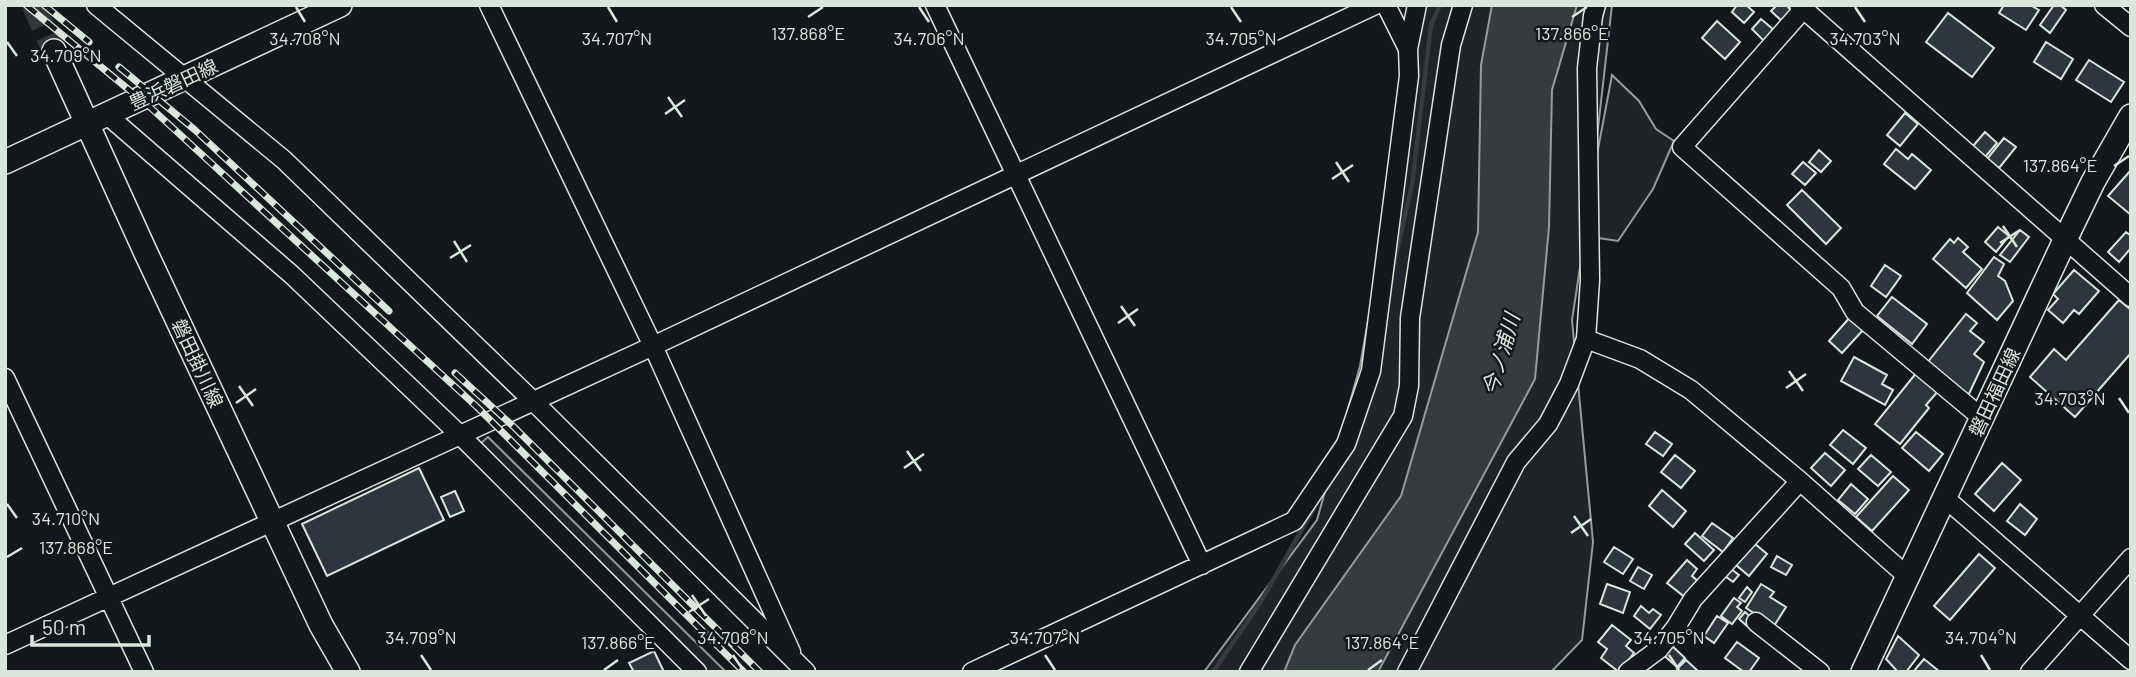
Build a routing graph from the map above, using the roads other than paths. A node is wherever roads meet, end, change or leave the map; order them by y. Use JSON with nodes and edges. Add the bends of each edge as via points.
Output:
{"nodes":[{"id":1,"x":96,"y":5,"type":"edge"},
{"id":2,"x":340,"y":5,"type":"edge"},
{"id":3,"x":489,"y":5,"type":"edge"},
{"id":4,"x":935,"y":5,"type":"edge"},
{"id":5,"x":1375,"y":5,"type":"edge"},
{"id":6,"x":1385,"y":5,"type":"edge"},
{"id":7,"x":1417,"y":5,"type":"edge"},
{"id":8,"x":1464,"y":5,"type":"edge"},
{"id":9,"x":1597,"y":5,"type":"edge"},
{"id":10,"x":2104,"y":5,"type":"edge"},
{"id":11,"x":1803,"y":7,"type":"edge"},
{"id":12,"x":2131,"y":27,"type":"edge"},
{"id":13,"x":1408,"y":49,"type":"junction"},
{"id":14,"x":54,"y":51,"type":"tunnel mouth"},
{"id":15,"x":187,"y":78,"type":"junction"},
{"id":16,"x":2131,"y":116,"type":"edge"},
{"id":17,"x":96,"y":119,"type":"junction"},
{"id":18,"x":5,"y":162,"type":"edge"},
{"id":19,"x":1015,"y":174,"type":"junction"},
{"id":20,"x":2065,"y":240,"type":"junction"},
{"id":21,"x":2131,"y":297,"type":"edge"},
{"id":22,"x":1586,"y":338,"type":"junction"},
{"id":23,"x":653,"y":346,"type":"junction"},
{"id":24,"x":5,"y":378,"type":"edge"},
{"id":25,"x":534,"y":401,"type":"junction"},
{"id":26,"x":1982,"y":418,"type":"junction"},
{"id":27,"x":460,"y":435,"type":"junction"},
{"id":28,"x":1800,"y":481,"type":"junction"},
{"id":29,"x":1945,"y":498,"type":"junction"},
{"id":30,"x":273,"y":521,"type":"junction"},
{"id":31,"x":2131,"y":558,"type":"edge"},
{"id":32,"x":1202,"y":565,"type":"junction"},
{"id":33,"x":1908,"y":577,"type":"junction"},
{"id":34,"x":109,"y":598,"type":"junction"},
{"id":35,"x":2080,"y":615,"type":"junction"},
{"id":36,"x":1756,"y":622,"type":"dead end"},
{"id":37,"x":5,"y":645,"type":"edge"},
{"id":38,"x":2131,"y":660,"type":"edge"},
{"id":39,"x":801,"y":667,"type":"edge"},
{"id":40,"x":144,"y":672,"type":"edge"},
{"id":41,"x":348,"y":672,"type":"edge"},
{"id":42,"x":697,"y":672,"type":"edge"},
{"id":43,"x":972,"y":672,"type":"edge"},
{"id":44,"x":1249,"y":672,"type":"edge"},
{"id":45,"x":1406,"y":672,"type":"edge"},
{"id":46,"x":1628,"y":672,"type":"edge"},
{"id":47,"x":1820,"y":672,"type":"edge"},
{"id":48,"x":1863,"y":672,"type":"edge"},
{"id":49,"x":2030,"y":672,"type":"edge"}],
"edges":[{"from":1,"to":15,"type":"street"},
{"from":2,"to":15,"type":"main road","name":"豊浜磐田線"},
{"from":3,"to":23,"type":"street"},
{"from":4,"to":19,"type":"street"},
{"from":5,"to":19,"type":"street"},
{"from":6,"to":13,"type":"street"},
{"from":7,"to":13,"type":"street"},
{"from":8,"to":44,"type":"street","via":[[1451,46],[1410,318],[1409,386],[1403,416]]},
{"from":9,"to":22,"type":"street","via":[[1587,68],[1590,281]]},
{"from":10,"to":12,"type":"street"},
{"from":11,"to":20,"type":"street"},
{"from":11,"to":26,"type":"street","via":[[1682,146],[1841,288],[1855,312]]},
{"from":13,"to":32,"type":"street","via":[[1409,76],[1378,327],[1371,371],[1346,444],[1294,521]]},
{"from":14,"to":17,"type":"main road","name":"磐田掛川線"},
{"from":15,"to":17,"type":"main road","name":"豊浜磐田線"},
{"from":15,"to":25,"type":"street","via":[[284,160]]},
{"from":16,"to":20,"type":"main road","name":"磐田福田線"},
{"from":17,"to":18,"type":"main road","name":"豊浜磐田線"},
{"from":17,"to":27,"type":"street","via":[[292,275]]},
{"from":17,"to":30,"type":"main road","name":"磐田掛川線"},
{"from":19,"to":23,"type":"street"},
{"from":19,"to":32,"type":"street"},
{"from":20,"to":21,"type":"street"},
{"from":20,"to":26,"type":"main road","name":"磐田福田線"},
{"from":22,"to":28,"type":"street","via":[[1640,359],[1692,390]]},
{"from":22,"to":45,"type":"street","via":[[1548,424],[1516,462]]},
{"from":23,"to":25,"type":"street"},
{"from":23,"to":39,"type":"street"},
{"from":24,"to":34,"type":"street"},
{"from":25,"to":27,"type":"street"},
{"from":25,"to":39,"type":"street"},
{"from":26,"to":29,"type":"main road","name":"磐田福田線"},
{"from":27,"to":30,"type":"street"},
{"from":27,"to":42,"type":"street"},
{"from":28,"to":33,"type":"street"},
{"from":28,"to":46,"type":"street","via":[[1693,599],[1659,649]]},
{"from":29,"to":33,"type":"main road","name":"磐田福田線"},
{"from":29,"to":35,"type":"street"},
{"from":30,"to":34,"type":"street"},
{"from":30,"to":41,"type":"main road","name":"磐田掛川線"},
{"from":31,"to":35,"type":"street"},
{"from":32,"to":43,"type":"street"},
{"from":33,"to":48,"type":"main road","name":"磐田福田線"},
{"from":34,"to":37,"type":"street"},
{"from":34,"to":40,"type":"street"},
{"from":35,"to":38,"type":"street"},
{"from":35,"to":49,"type":"street"},
{"from":36,"to":47,"type":"street"}]}
